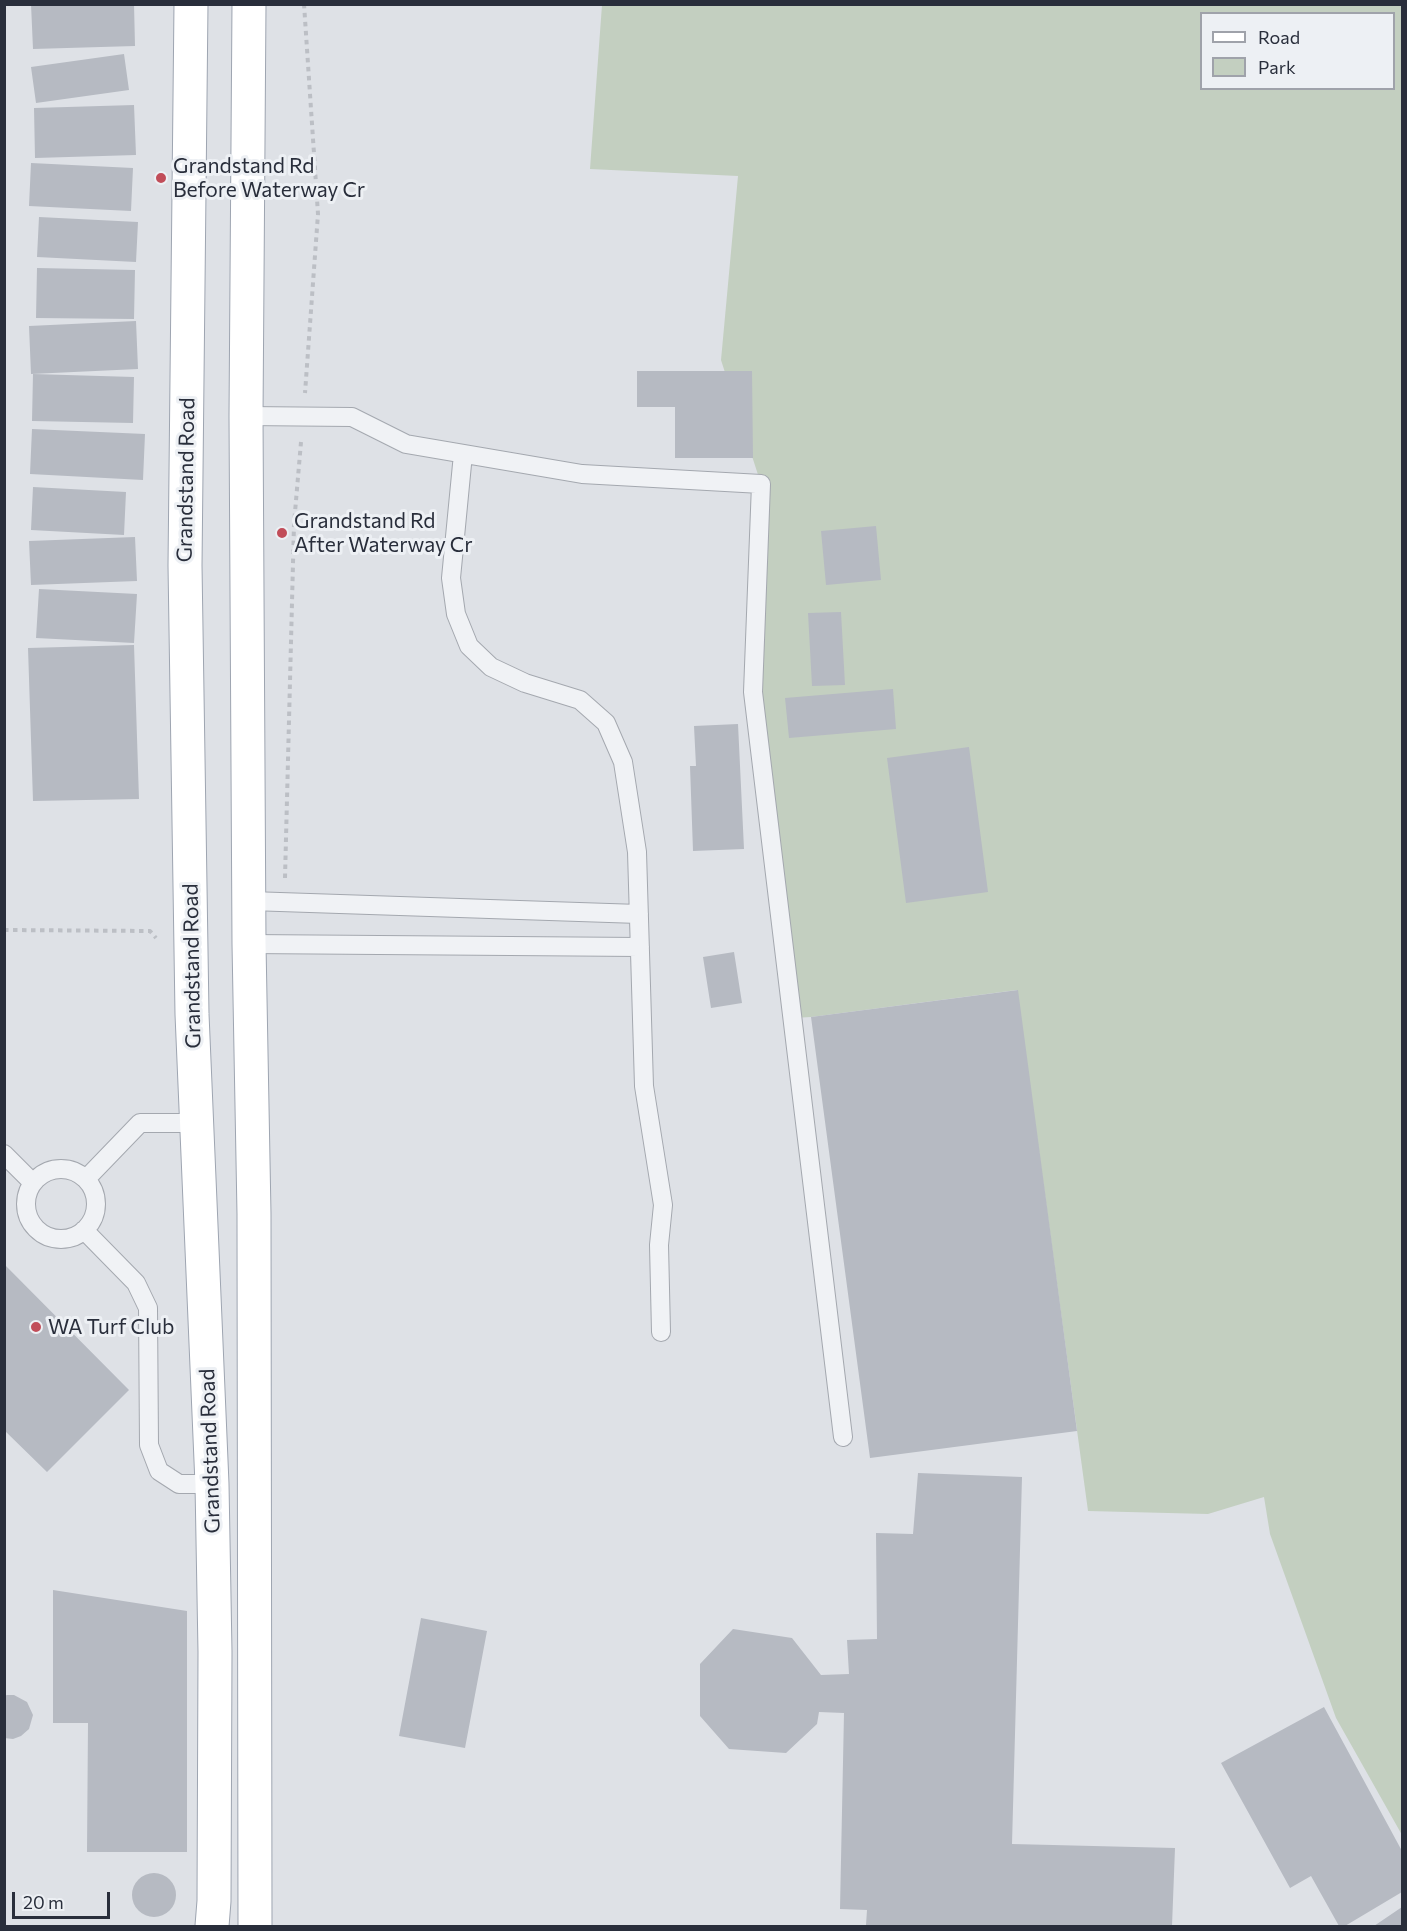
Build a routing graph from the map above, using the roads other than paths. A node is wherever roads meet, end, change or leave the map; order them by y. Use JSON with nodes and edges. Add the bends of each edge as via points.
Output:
{"nodes":[{"id":1,"x":191,"y":4,"type":"edge"},
{"id":2,"x":249,"y":4,"type":"edge"},
{"id":3,"x":246,"y":416,"type":"junction"},
{"id":4,"x":463,"y":454,"type":"junction"},
{"id":5,"x":250,"y":902,"type":"junction"},
{"id":6,"x":639,"y":914,"type":"junction"},
{"id":7,"x":249,"y":944,"type":"junction"},
{"id":8,"x":640,"y":947,"type":"junction"},
{"id":9,"x":196,"y":1123,"type":"junction"},
{"id":10,"x":4,"y":1154,"type":"edge"},
{"id":11,"x":86,"y":1179,"type":"junction"},
{"id":12,"x":32,"y":1182,"type":"junction"},
{"id":13,"x":84,"y":1230,"type":"junction"},
{"id":14,"x":661,"y":1332,"type":"dead end"},
{"id":15,"x":843,"y":1437,"type":"dead end"},
{"id":16,"x":212,"y":1484,"type":"junction"},
{"id":17,"x":212,"y":1926,"type":"edge"},
{"id":18,"x":255,"y":1926,"type":"edge"}],
"edges":[{"from":1,"to":9,"type":"main road","name":"Grandstand Road","via":[[185,565]]},
{"from":2,"to":3,"type":"main road","name":"Grandstand Road"},
{"from":3,"to":4,"type":"lane","via":[[352,417],[406,444]]},
{"from":3,"to":5,"type":"main road","name":"Grandstand Road"},
{"from":4,"to":6,"type":"lane","via":[[451,578],[456,614],[469,646],[491,667],[580,700],[606,723],[623,762],[637,852]]},
{"from":4,"to":15,"type":"lane","via":[[582,474],[761,484],[753,692]]},
{"from":5,"to":6,"type":"lane"},
{"from":5,"to":7,"type":"main road","name":"Grandstand Road"},
{"from":6,"to":8,"type":"lane"},
{"from":7,"to":8,"type":"lane"},
{"from":7,"to":18,"type":"main road","name":"Grandstand Road","via":[[254,1214]]},
{"from":8,"to":14,"type":"lane","via":[[644,1086],[663,1205],[659,1245]]},
{"from":9,"to":11,"type":"lane","via":[[140,1124]]},
{"from":9,"to":16,"type":"main road","name":"Grandstand Road"},
{"from":10,"to":12,"type":"lane"},
{"from":11,"to":12,"type":"lane","via":[[70,1169],[58,1168]]},
{"from":11,"to":13,"type":"lane","via":[[96,1202],[90,1224]]},
{"from":12,"to":13,"type":"lane","via":[[25,1202],[27,1215],[38,1231],[61,1239]]},
{"from":13,"to":16,"type":"lane","via":[[136,1282],[148,1308],[149,1445],[159,1472],[179,1484]]},
{"from":16,"to":17,"type":"main road","name":"Grandstand Road"}]}
